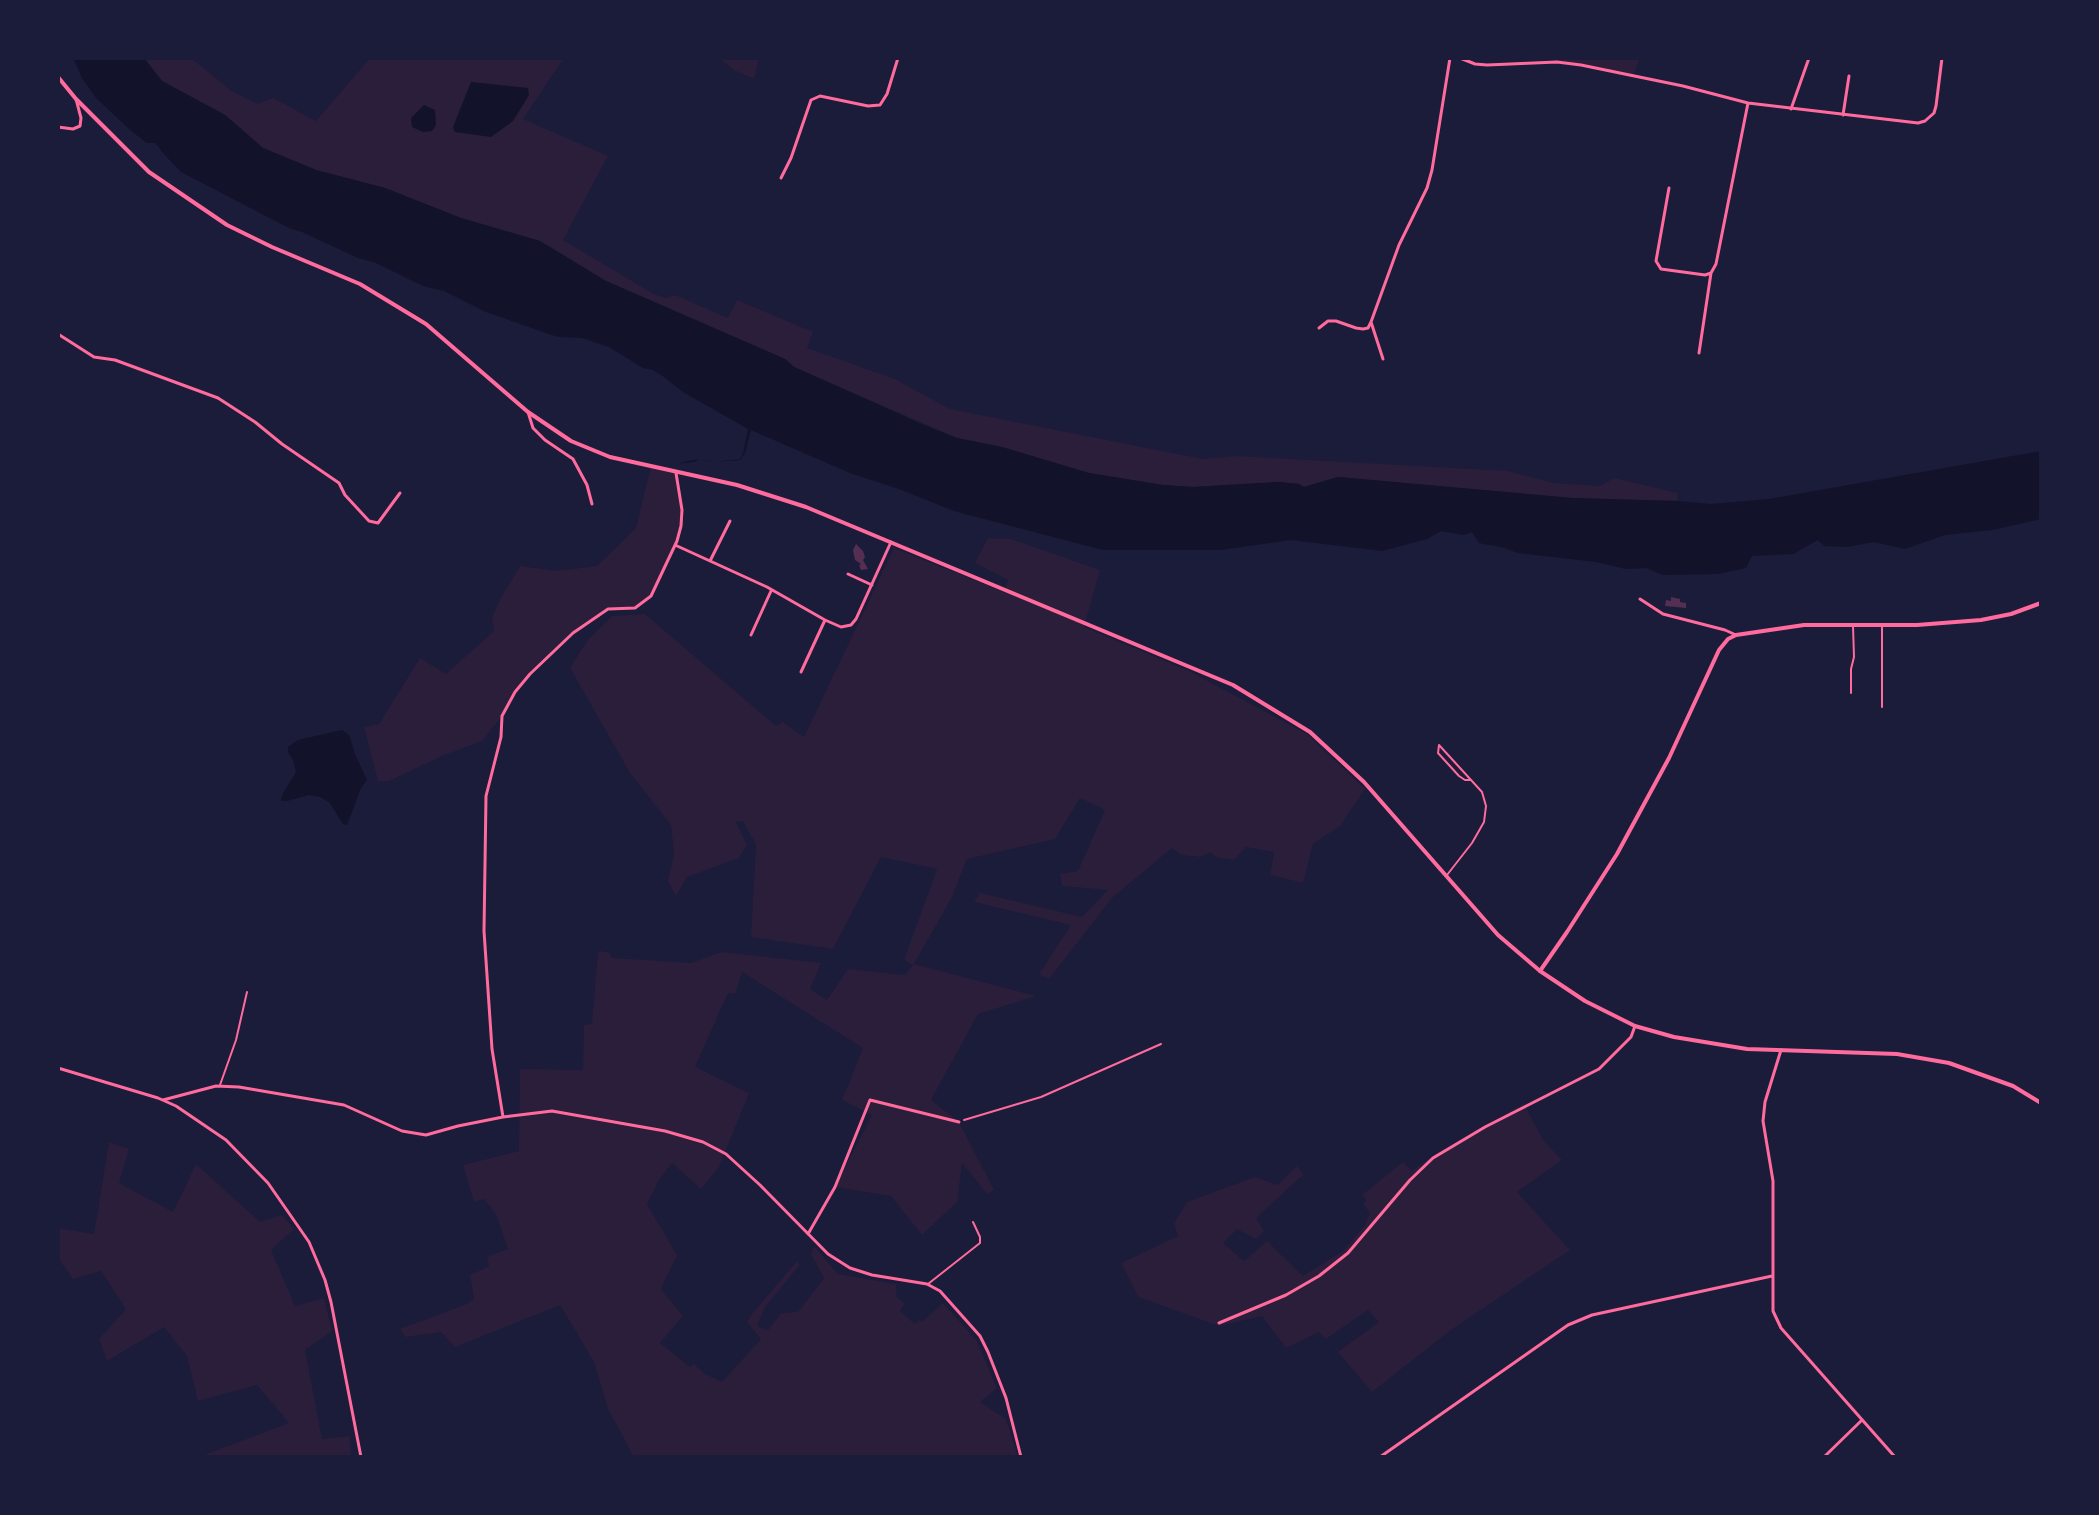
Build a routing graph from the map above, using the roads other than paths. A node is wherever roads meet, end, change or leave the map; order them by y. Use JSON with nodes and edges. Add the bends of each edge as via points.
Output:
{"nodes":[{"id":1,"x":898,"y":58,"type":"edge"},
{"id":2,"x":1450,"y":58,"type":"edge"},
{"id":3,"x":1460,"y":58,"type":"edge"},
{"id":4,"x":1809,"y":58,"type":"edge"},
{"id":5,"x":1942,"y":58,"type":"edge"},
{"id":6,"x":1849,"y":76,"type":"dead end"},
{"id":7,"x":58,"y":77,"type":"edge"},
{"id":8,"x":76,"y":99,"type":"junction"},
{"id":9,"x":1748,"y":103,"type":"junction"},
{"id":10,"x":1791,"y":109,"type":"junction"},
{"id":11,"x":1843,"y":115,"type":"junction"},
{"id":12,"x":58,"y":127,"type":"edge"},
{"id":13,"x":781,"y":178,"type":"dead end"},
{"id":14,"x":1669,"y":188,"type":"dead end"},
{"id":15,"x":1711,"y":273,"type":"junction"},
{"id":16,"x":1371,"y":322,"type":"junction"},
{"id":17,"x":1319,"y":328,"type":"dead end"},
{"id":18,"x":58,"y":334,"type":"edge"},
{"id":19,"x":1699,"y":353,"type":"dead end"},
{"id":20,"x":1383,"y":359,"type":"dead end"},
{"id":21,"x":528,"y":412,"type":"junction"},
{"id":22,"x":676,"y":471,"type":"junction"},
{"id":23,"x":400,"y":493,"type":"dead end"},
{"id":24,"x":592,"y":504,"type":"dead end"},
{"id":25,"x":730,"y":521,"type":"dead end"},
{"id":26,"x":891,"y":542,"type":"junction"},
{"id":27,"x":675,"y":545,"type":"junction"},
{"id":28,"x":710,"y":561,"type":"junction"},
{"id":29,"x":848,"y":574,"type":"dead end"},
{"id":30,"x":872,"y":585,"type":"junction"},
{"id":31,"x":772,"y":589,"type":"junction"},
{"id":32,"x":1640,"y":599,"type":"dead end"},
{"id":33,"x":2041,"y":603,"type":"edge"},
{"id":34,"x":825,"y":620,"type":"junction"},
{"id":35,"x":1852,"y":624,"type":"junction"},
{"id":36,"x":1882,"y":624,"type":"junction"},
{"id":37,"x":751,"y":635,"type":"dead end"},
{"id":38,"x":1736,"y":635,"type":"junction"},
{"id":39,"x":801,"y":672,"type":"dead end"},
{"id":40,"x":1851,"y":693,"type":"dead end"},
{"id":41,"x":1882,"y":707,"type":"dead end"},
{"id":42,"x":1471,"y":780,"type":"junction"},
{"id":43,"x":1446,"y":875,"type":"junction"},
{"id":44,"x":1540,"y":971,"type":"junction"},
{"id":45,"x":247,"y":992,"type":"dead end"},
{"id":46,"x":1635,"y":1026,"type":"junction"},
{"id":47,"x":1781,"y":1050,"type":"junction"},
{"id":48,"x":58,"y":1068,"type":"edge"},
{"id":49,"x":219,"y":1086,"type":"junction"},
{"id":50,"x":163,"y":1100,"type":"junction"},
{"id":51,"x":2041,"y":1103,"type":"edge"},
{"id":52,"x":503,"y":1117,"type":"junction"},
{"id":53,"x":959,"y":1122,"type":"road end"},
{"id":54,"x":973,"y":1222,"type":"dead end"},
{"id":55,"x":808,"y":1234,"type":"junction"},
{"id":56,"x":1773,"y":1276,"type":"junction"},
{"id":57,"x":927,"y":1284,"type":"junction"},
{"id":58,"x":1219,"y":1323,"type":"dead end"},
{"id":59,"x":1862,"y":1420,"type":"junction"},
{"id":60,"x":361,"y":1457,"type":"edge"},
{"id":61,"x":1021,"y":1457,"type":"edge"},
{"id":62,"x":1380,"y":1457,"type":"edge"},
{"id":63,"x":1824,"y":1457,"type":"edge"},
{"id":64,"x":1895,"y":1457,"type":"edge"}],
"edges":[{"from":1,"to":13,"type":"street","via":[[880,105],[820,96],[811,100]]},
{"from":2,"to":16,"type":"street","via":[[1427,188]]},
{"from":3,"to":9,"type":"street","via":[[1487,65],[1581,65]]},
{"from":4,"to":10,"type":"street"},
{"from":5,"to":11,"type":"street","via":[[1936,106],[1925,121]]},
{"from":6,"to":11,"type":"street"},
{"from":7,"to":8,"type":"main road"},
{"from":8,"to":12,"type":"street","via":[[80,126]]},
{"from":8,"to":21,"type":"main road","via":[[149,172],[227,225],[360,284],[426,324]]},
{"from":9,"to":10,"type":"street"},
{"from":9,"to":15,"type":"street"},
{"from":10,"to":11,"type":"street"},
{"from":14,"to":15,"type":"street","via":[[1656,261],[1661,269]]},
{"from":15,"to":19,"type":"street"},
{"from":16,"to":17,"type":"street","via":[[1363,329],[1336,321]]},
{"from":16,"to":20,"type":"street"},
{"from":18,"to":23,"type":"street","via":[[94,357],[218,398],[339,483],[369,521],[378,523]]},
{"from":21,"to":22,"type":"main road","via":[[571,441],[610,457]]},
{"from":21,"to":24,"type":"street","via":[[533,428],[573,459]]},
{"from":22,"to":26,"type":"main road","via":[[806,507]]},
{"from":22,"to":27,"type":"street","via":[[682,510]]},
{"from":25,"to":28,"type":"street"},
{"from":26,"to":30,"type":"street"},
{"from":26,"to":43,"type":"main road","via":[[1233,685],[1310,732],[1364,782]]},
{"from":27,"to":28,"type":"street"},
{"from":27,"to":52,"type":"street","via":[[651,596],[635,608],[608,609],[573,633],[530,674],[502,716],[486,796],[484,931],[492,1049]]},
{"from":28,"to":31,"type":"street"},
{"from":29,"to":30,"type":"street"},
{"from":30,"to":34,"type":"street","via":[[851,625]]},
{"from":31,"to":34,"type":"street"},
{"from":31,"to":37,"type":"street"},
{"from":32,"to":38,"type":"street","via":[[1663,614]]},
{"from":33,"to":36,"type":"main road","via":[[1981,620]]},
{"from":34,"to":39,"type":"street"},
{"from":35,"to":36,"type":"main road"},
{"from":35,"to":38,"type":"main road"},
{"from":35,"to":40,"type":"lane"},
{"from":36,"to":41,"type":"lane"},
{"from":38,"to":44,"type":"main road","via":[[1719,650],[1617,854]]},
{"from":42,"to":42,"type":"lane","via":[[1460,768],[1439,745],[1438,753]]},
{"from":42,"to":43,"type":"lane","via":[[1482,792],[1484,822]]},
{"from":43,"to":44,"type":"main road","via":[[1498,935]]},
{"from":44,"to":46,"type":"main road"},
{"from":45,"to":49,"type":"lane"},
{"from":46,"to":47,"type":"main road","via":[[1674,1037]]},
{"from":46,"to":58,"type":"street","via":[[1599,1069],[1433,1158],[1348,1253],[1319,1276]]},
{"from":47,"to":51,"type":"main road","via":[[1897,1054],[1949,1063],[2013,1086]]},
{"from":47,"to":56,"type":"street","via":[[1763,1121],[1773,1181]]},
{"from":48,"to":50,"type":"street"},
{"from":49,"to":50,"type":"street"},
{"from":49,"to":52,"type":"street","via":[[344,1105],[402,1131],[426,1135]]},
{"from":50,"to":60,"type":"street","via":[[202,1122],[246,1159],[309,1242],[331,1302]]},
{"from":52,"to":55,"type":"street","via":[[552,1111],[703,1142],[726,1154]]},
{"from":53,"to":55,"type":"street","via":[[870,1100],[835,1187]]},
{"from":54,"to":57,"type":"lane","via":[[980,1243]]},
{"from":55,"to":57,"type":"street","via":[[850,1268]]},
{"from":56,"to":59,"type":"street","via":[[1773,1311],[1781,1328]]},
{"from":56,"to":62,"type":"street","via":[[1592,1315],[1568,1325]]},
{"from":57,"to":61,"type":"street","via":[[940,1291],[980,1336],[1006,1398]]},
{"from":59,"to":63,"type":"street"},
{"from":59,"to":64,"type":"street"}]}
